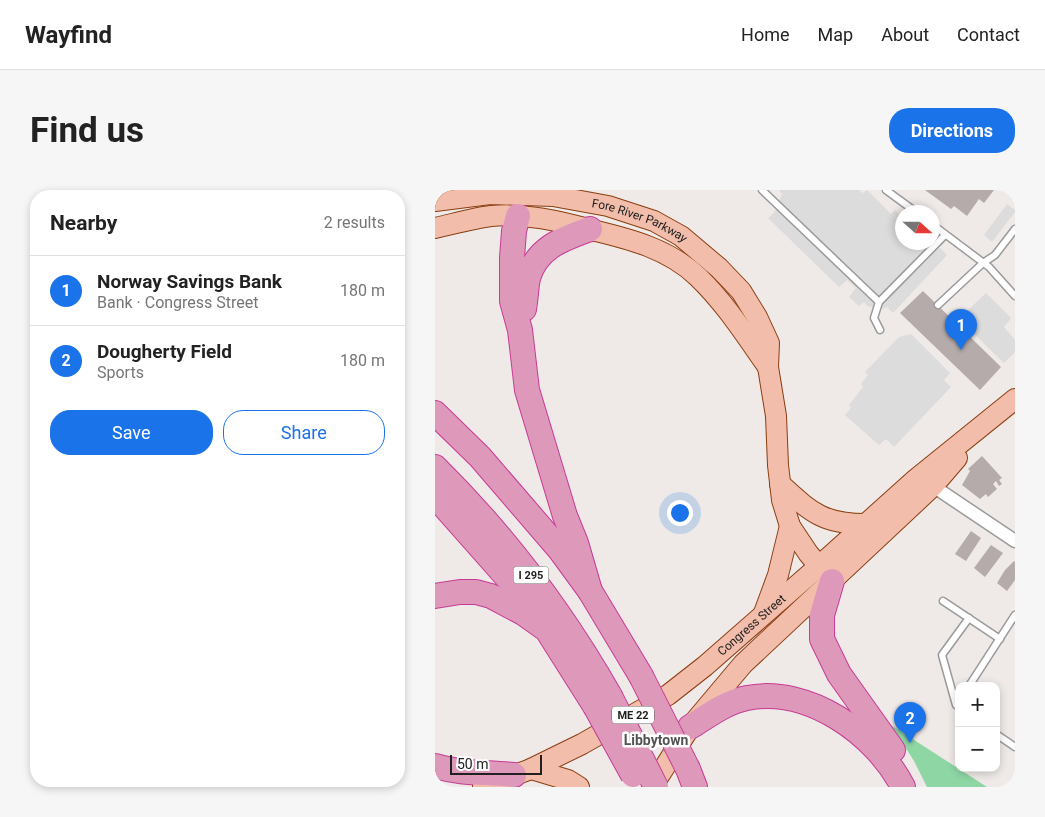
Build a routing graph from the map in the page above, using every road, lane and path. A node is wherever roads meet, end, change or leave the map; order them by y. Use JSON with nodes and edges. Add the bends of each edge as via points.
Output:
{"nodes":[{"id":1,"x":762,"y":190,"type":"edge"},
{"id":2,"x":886,"y":190,"type":"edge"},
{"id":3,"x":519,"y":200,"type":"edge"},
{"id":4,"x":435,"y":201,"type":"edge"},
{"id":5,"x":906,"y":205,"type":"edge"},
{"id":6,"x":435,"y":228,"type":"edge"},
{"id":7,"x":590,"y":229,"type":"junction"},
{"id":8,"x":1015,"y":229,"type":"edge"},
{"id":9,"x":940,"y":231,"type":"edge"},
{"id":10,"x":945,"y":235,"type":"junction"},
{"id":11,"x":983,"y":263,"type":"junction"},
{"id":12,"x":1015,"y":295,"type":"edge"},
{"id":13,"x":879,"y":302,"type":"junction"},
{"id":14,"x":938,"y":305,"type":"dead end"},
{"id":15,"x":521,"y":330,"type":"junction"},
{"id":16,"x":880,"y":330,"type":"dead end"},
{"id":17,"x":768,"y":367,"type":"junction"},
{"id":18,"x":1014,"y":403,"type":"edge"},
{"id":19,"x":435,"y":413,"type":"edge"},
{"id":20,"x":991,"y":419,"type":"junction"},
{"id":21,"x":435,"y":467,"type":"edge"},
{"id":22,"x":780,"y":484,"type":"junction"},
{"id":23,"x":933,"y":486,"type":"junction"},
{"id":24,"x":435,"y":496,"type":"edge"},
{"id":25,"x":866,"y":524,"type":"junction"},
{"id":26,"x":790,"y":526,"type":"junction"},
{"id":27,"x":1015,"y":541,"type":"edge"},
{"id":28,"x":825,"y":574,"type":"junction"},
{"id":29,"x":590,"y":591,"type":"junction"},
{"id":30,"x":435,"y":596,"type":"edge"},
{"id":31,"x":943,"y":601,"type":"dead end"},
{"id":32,"x":764,"y":613,"type":"junction"},
{"id":33,"x":1015,"y":615,"type":"edge"},
{"id":34,"x":969,"y":618,"type":"junction"},
{"id":35,"x":547,"y":630,"type":"junction"},
{"id":36,"x":1000,"y":639,"type":"junction"},
{"id":37,"x":972,"y":682,"type":"edge"},
{"id":38,"x":955,"y":695,"type":"edge"},
{"id":39,"x":603,"y":701,"type":"junction"},
{"id":40,"x":690,"y":727,"type":"junction"},
{"id":41,"x":1000,"y":737,"type":"edge"},
{"id":42,"x":1015,"y":747,"type":"edge"},
{"id":43,"x":435,"y":766,"type":"edge"},
{"id":44,"x":523,"y":772,"type":"junction"},
{"id":45,"x":692,"y":778,"type":"edge"},
{"id":46,"x":483,"y":787,"type":"edge"},
{"id":47,"x":579,"y":787,"type":"edge"},
{"id":48,"x":639,"y":787,"type":"edge"},
{"id":49,"x":654,"y":787,"type":"edge"},
{"id":50,"x":903,"y":787,"type":"edge"},
{"id":51,"x":913,"y":787,"type":"edge"}],
"edges":[{"from":1,"to":13,"type":"lane"},
{"from":2,"to":5,"type":"lane"},
{"from":3,"to":4,"type":"main road","name":"Fore River Parkway","via":[[490,194]]},
{"from":3,"to":6,"type":"main road","name":"Fore River Parkway","via":[[491,216]]},
{"from":3,"to":7,"type":"main road","name":"Fore River Parkway","via":[[566,222]]},
{"from":3,"to":15,"type":"highway","via":[[512,258],[512,301]]},
{"from":3,"to":17,"type":"main road","name":"Fore River Parkway","via":[[553,196],[608,206],[654,221],[681,236],[741,291],[769,343]]},
{"from":7,"to":15,"type":"highway","via":[[558,241],[535,263],[529,277]]},
{"from":7,"to":17,"type":"main road","name":"Fore River Parkway","via":[[633,240],[661,252],[698,276],[726,307]]},
{"from":8,"to":11,"type":"lane","via":[[995,256]]},
{"from":9,"to":10,"type":"lane"},
{"from":10,"to":11,"type":"lane"},
{"from":10,"to":13,"type":"lane"},
{"from":11,"to":12,"type":"lane"},
{"from":11,"to":14,"type":"lane"},
{"from":13,"to":16,"type":"lane","via":[[874,318]]},
{"from":15,"to":29,"type":"highway","via":[[527,390]]},
{"from":17,"to":22,"type":"main road","name":"Fore River Parkway","via":[[776,416]]},
{"from":18,"to":20,"type":"main road","name":"Congress Street","number":"ME 22"},
{"from":19,"to":29,"type":"highway","via":[[486,464],[560,550]]},
{"from":20,"to":23,"type":"main road","name":"Congress Street"},
{"from":20,"to":25,"type":"main road","name":"Congress Street","number":"ME 22"},
{"from":21,"to":39,"type":"highway","number":"I 295","via":[[529,574],[585,654]]},
{"from":22,"to":25,"type":"main road","via":[[807,508],[829,520]]},
{"from":22,"to":26,"type":"main road","name":"Fore River Parkway","via":[[781,500]]},
{"from":23,"to":27,"type":"street"},
{"from":23,"to":28,"type":"main road","name":"Congress Street"},
{"from":24,"to":35,"type":"highway","via":[[513,583]]},
{"from":25,"to":28,"type":"main road","name":"Congress Street","number":"ME 22"},
{"from":26,"to":28,"type":"main road","name":"Fore River Parkway"},
{"from":26,"to":32,"type":"main road","via":[[778,575]]},
{"from":28,"to":32,"type":"main road","name":"Congress Street","number":"ME 22"},
{"from":28,"to":40,"type":"main road","name":"Congress Street"},
{"from":28,"to":51,"type":"highway","via":[[822,639],[839,674],[892,749]]},
{"from":29,"to":45,"type":"highway","bridge":true,"via":[[641,676]]},
{"from":30,"to":35,"type":"highway","via":[[460,592],[491,596]]},
{"from":31,"to":34,"type":"lane"},
{"from":32,"to":44,"type":"main road","name":"Congress Street","number":"ME 22","via":[[668,695],[582,744]]},
{"from":33,"to":36,"type":"lane"},
{"from":34,"to":36,"type":"lane"},
{"from":34,"to":38,"type":"lane","via":[[942,655]]},
{"from":35,"to":39,"type":"highway"},
{"from":36,"to":37,"type":"lane"},
{"from":39,"to":48,"type":"highway","bridge":true},
{"from":39,"to":49,"type":"highway","number":"I 295","bridge":true},
{"from":40,"to":49,"type":"main road","name":"Congress Street"},
{"from":40,"to":50,"type":"highway","via":[[738,701],[761,696],[791,698],[818,708],[856,730],[887,761]]},
{"from":41,"to":42,"type":"lane"},
{"from":43,"to":44,"type":"highway","via":[[471,773]]},
{"from":44,"to":46,"type":"main road","name":"Congress Street","number":"ME 22"},
{"from":44,"to":47,"type":"main road","via":[[568,780]]}]}
